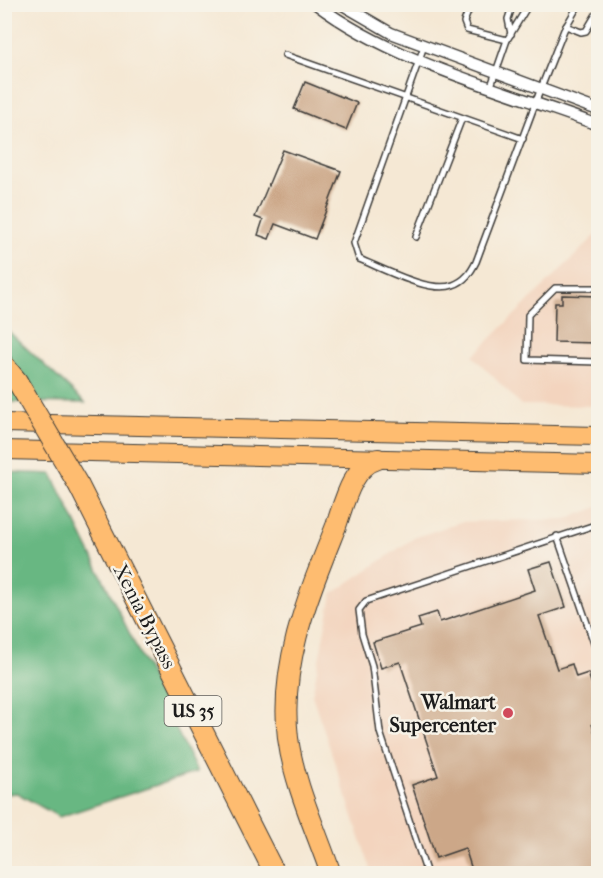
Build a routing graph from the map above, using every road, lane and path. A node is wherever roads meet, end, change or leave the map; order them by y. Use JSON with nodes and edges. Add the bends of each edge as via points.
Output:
{"nodes":[{"id":1,"x":316,"y":4,"type":"edge"},
{"id":2,"x":342,"y":4,"type":"edge"},
{"id":3,"x":471,"y":4,"type":"edge"},
{"id":4,"x":513,"y":4,"type":"edge"},
{"id":5,"x":529,"y":4,"type":"edge"},
{"id":6,"x":567,"y":4,"type":"edge"},
{"id":7,"x":578,"y":6,"type":"edge"},
{"id":8,"x":598,"y":11,"type":"edge"},
{"id":9,"x":566,"y":26,"type":"junction"},
{"id":10,"x":511,"y":34,"type":"junction"},
{"id":11,"x":507,"y":40,"type":"junction"},
{"id":12,"x":424,"y":45,"type":"junction"},
{"id":13,"x":285,"y":55,"type":"dead end"},
{"id":14,"x":419,"y":60,"type":"junction"},
{"id":15,"x":497,"y":72,"type":"junction"},
{"id":16,"x":491,"y":86,"type":"junction"},
{"id":17,"x":541,"y":88,"type":"junction"},
{"id":18,"x":404,"y":98,"type":"junction"},
{"id":19,"x":536,"y":102,"type":"junction"},
{"id":20,"x":598,"y":110,"type":"edge"},
{"id":21,"x":462,"y":118,"type":"junction"},
{"id":22,"x":598,"y":125,"type":"edge"},
{"id":23,"x":523,"y":140,"type":"junction"},
{"id":24,"x":416,"y":237,"type":"dead end"},
{"id":25,"x":598,"y":288,"type":"edge"},
{"id":26,"x":598,"y":362,"type":"edge"},
{"id":27,"x":4,"y":365,"type":"edge"},
{"id":28,"x":4,"y":423,"type":"edge"},
{"id":29,"x":598,"y":436,"type":"edge"},
{"id":30,"x":4,"y":450,"type":"edge"},
{"id":31,"x":378,"y":459,"type":"junction"},
{"id":32,"x":598,"y":464,"type":"edge"},
{"id":33,"x":598,"y":524,"type":"edge"},
{"id":34,"x":557,"y":536,"type":"junction"},
{"id":35,"x":598,"y":655,"type":"edge"},
{"id":36,"x":275,"y":873,"type":"edge"},
{"id":37,"x":331,"y":873,"type":"edge"},
{"id":38,"x":427,"y":873,"type":"edge"}],
"edges":[{"from":1,"to":14,"type":"street","via":[[361,34]]},
{"from":2,"to":12,"type":"street","via":[[370,23]]},
{"from":3,"to":11,"type":"lane","via":[[464,22],[467,30]]},
{"from":4,"to":10,"type":"lane","via":[[508,19]]},
{"from":5,"to":10,"type":"lane"},
{"from":6,"to":7,"type":"lane"},
{"from":7,"to":9,"type":"lane"},
{"from":8,"to":9,"type":"lane","via":[[586,31]]},
{"from":9,"to":17,"type":"lane"},
{"from":10,"to":11,"type":"lane"},
{"from":11,"to":15,"type":"lane"},
{"from":12,"to":14,"type":"lane"},
{"from":12,"to":15,"type":"street"},
{"from":13,"to":18,"type":"lane"},
{"from":14,"to":16,"type":"street"},
{"from":14,"to":18,"type":"lane"},
{"from":15,"to":16,"type":"lane"},
{"from":15,"to":17,"type":"street"},
{"from":16,"to":19,"type":"street"},
{"from":17,"to":19,"type":"lane"},
{"from":17,"to":20,"type":"street"},
{"from":18,"to":21,"type":"lane"},
{"from":18,"to":23,"type":"lane","via":[[354,243],[359,259],[427,286],[452,286],[468,276]]},
{"from":19,"to":22,"type":"street"},
{"from":19,"to":23,"type":"lane"},
{"from":21,"to":23,"type":"lane"},
{"from":21,"to":24,"type":"lane"},
{"from":25,"to":26,"type":"lane","via":[[555,288],[528,315],[527,360]]},
{"from":27,"to":36,"type":"highway","name":"Xenia Bypass","number":"US 35","bridge":true,"via":[[79,486]]},
{"from":28,"to":29,"type":"main road"},
{"from":30,"to":31,"type":"main road"},
{"from":31,"to":32,"type":"main road"},
{"from":31,"to":37,"type":"highway","via":[[365,465],[357,475],[343,507],[298,631],[287,679],[291,749]]},
{"from":33,"to":34,"type":"lane"},
{"from":34,"to":35,"type":"lane"},
{"from":34,"to":38,"type":"lane","via":[[366,601],[359,610],[372,666],[380,732]]}]}
